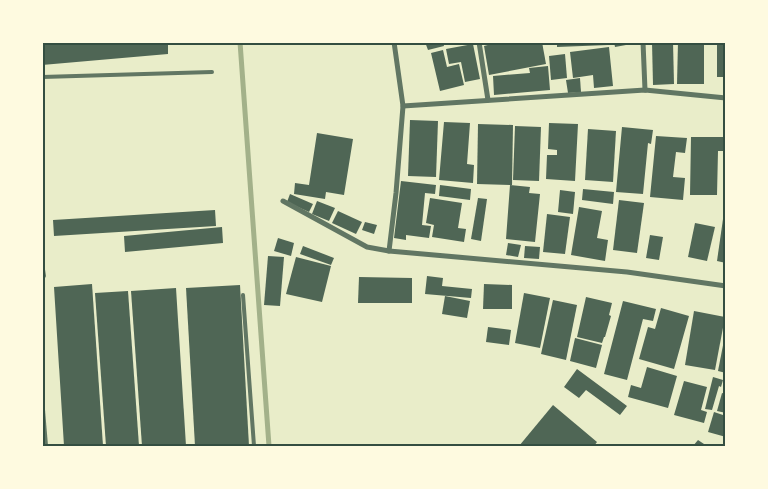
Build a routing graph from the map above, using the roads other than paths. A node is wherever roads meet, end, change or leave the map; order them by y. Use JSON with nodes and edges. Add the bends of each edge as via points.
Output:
{"nodes":[{"id":1,"x":394,"y":42,"type":"edge"},
{"id":2,"x":479,"y":42,"type":"edge"},
{"id":3,"x":643,"y":42,"type":"edge"},
{"id":4,"x":212,"y":72,"type":"dead end"},
{"id":5,"x":42,"y":76,"type":"edge"},
{"id":6,"x":645,"y":90,"type":"junction"},
{"id":7,"x":726,"y":98,"type":"edge"},
{"id":8,"x":488,"y":100,"type":"junction"},
{"id":9,"x":403,"y":106,"type":"junction"},
{"id":10,"x":283,"y":202,"type":"dead end"},
{"id":11,"x":389,"y":251,"type":"junction"},
{"id":12,"x":42,"y":263,"type":"edge"},
{"id":13,"x":44,"y":276,"type":"edge"},
{"id":14,"x":726,"y":286,"type":"edge"},
{"id":15,"x":243,"y":295,"type":"dead end"},
{"id":16,"x":42,"y":398,"type":"edge"},
{"id":17,"x":46,"y":446,"type":"edge"},
{"id":18,"x":254,"y":446,"type":"edge"}],
"edges":[{"from":1,"to":9,"type":"street"},
{"from":2,"to":8,"type":"street"},
{"from":3,"to":6,"type":"street"},
{"from":4,"to":5,"type":"lane"},
{"from":6,"to":7,"type":"street"},
{"from":6,"to":8,"type":"street"},
{"from":8,"to":9,"type":"street"},
{"from":9,"to":11,"type":"street"},
{"from":10,"to":11,"type":"street","via":[[367,247]]},
{"from":11,"to":14,"type":"street","via":[[627,272]]},
{"from":12,"to":13,"type":"lane"},
{"from":15,"to":18,"type":"lane"},
{"from":16,"to":17,"type":"lane"}]}
